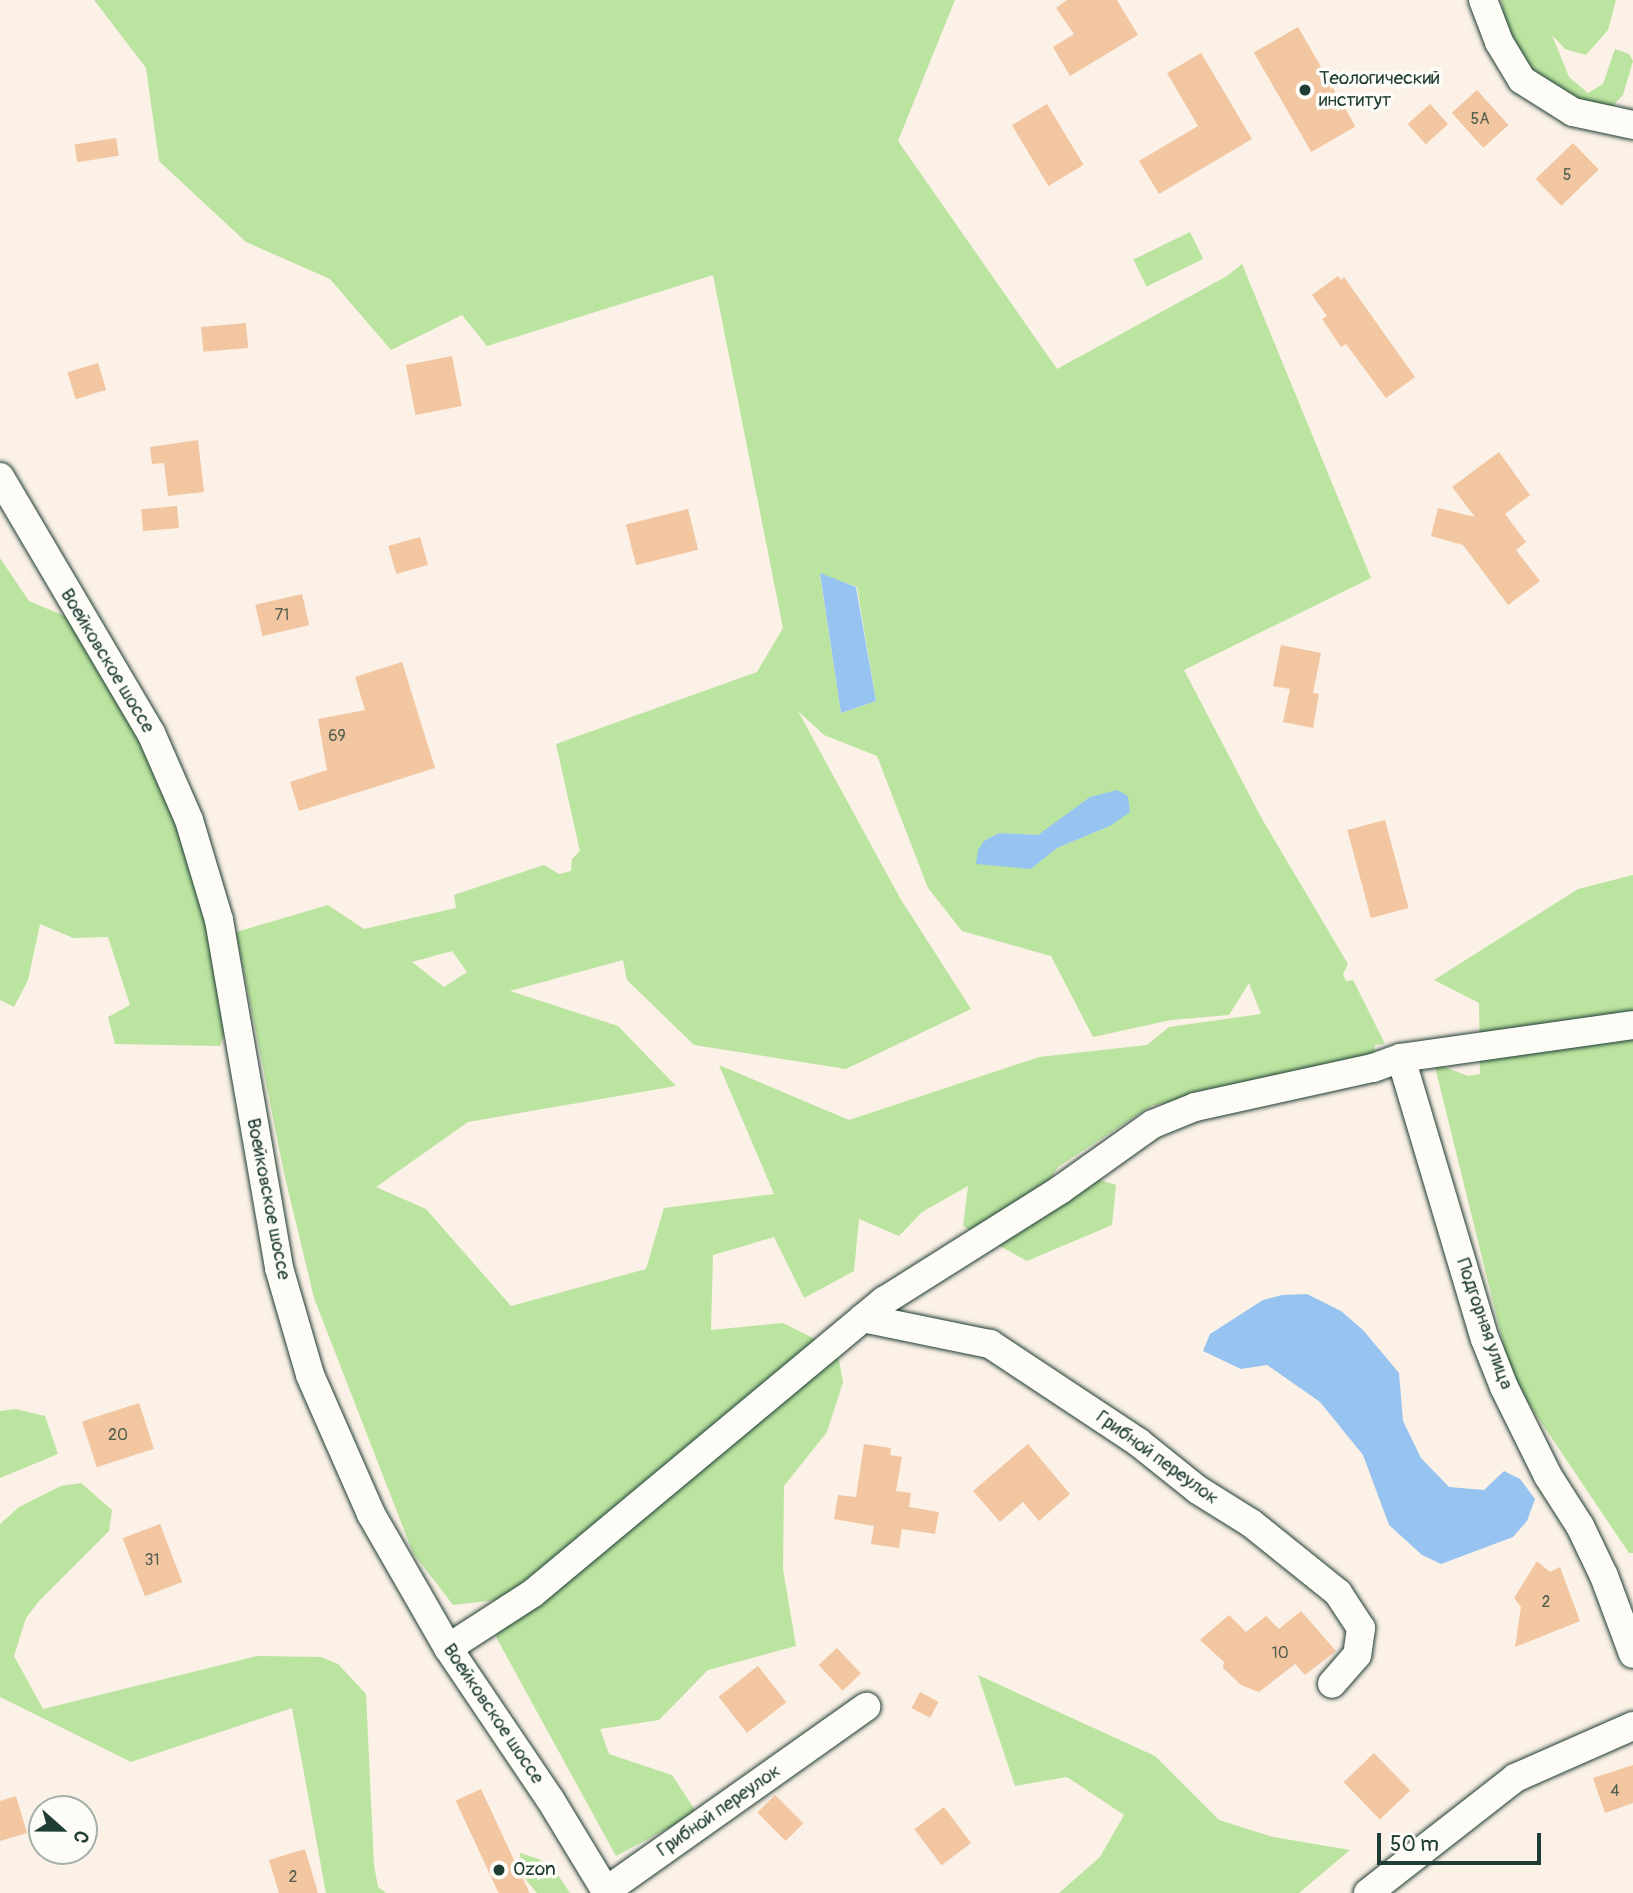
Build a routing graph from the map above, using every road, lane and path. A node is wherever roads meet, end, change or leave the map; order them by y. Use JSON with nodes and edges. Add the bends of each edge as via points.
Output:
{"nodes":[{"id":1,"x":1483,"y":0,"type":"edge"},
{"id":2,"x":1633,"y":125,"type":"edge"},
{"id":3,"x":0,"y":477,"type":"edge"},
{"id":4,"x":1633,"y":1025,"type":"edge"},
{"id":5,"x":1401,"y":1058,"type":"junction"},
{"id":6,"x":863,"y":1318,"type":"junction"},
{"id":7,"x":448,"y":1648,"type":"junction"},
{"id":8,"x":1633,"y":1654,"type":"edge"},
{"id":9,"x":1332,"y":1684,"type":"dead end"},
{"id":10,"x":866,"y":1707,"type":"dead end"},
{"id":11,"x":1633,"y":1726,"type":"edge"},
{"id":12,"x":607,"y":1892,"type":"edge"},
{"id":13,"x":1368,"y":1893,"type":"edge"}],
"edges":[{"from":1,"to":2,"type":"street","via":[[1499,42],[1521,80],[1573,112]]},
{"from":3,"to":7,"type":"street","name":"Воейковское шоссе","via":[[151,733],[189,820],[219,920],[279,1268],[310,1376],[371,1514]]},
{"from":4,"to":5,"type":"street"},
{"from":5,"to":6,"type":"street","via":[[1195,1107],[1153,1124]]},
{"from":5,"to":8,"type":"street","name":"Подгорная улица","via":[[1485,1339],[1548,1476],[1598,1563]]},
{"from":6,"to":7,"type":"street","via":[[533,1593]]},
{"from":6,"to":9,"type":"street","name":"Грибной переулок","via":[[990,1344],[1251,1523],[1338,1593],[1361,1628],[1357,1655]]},
{"from":7,"to":12,"type":"street","name":"Воейковское шоссе"},
{"from":10,"to":12,"type":"street","name":"Грибной переулок"},
{"from":11,"to":13,"type":"street","via":[[1514,1778]]}]}
